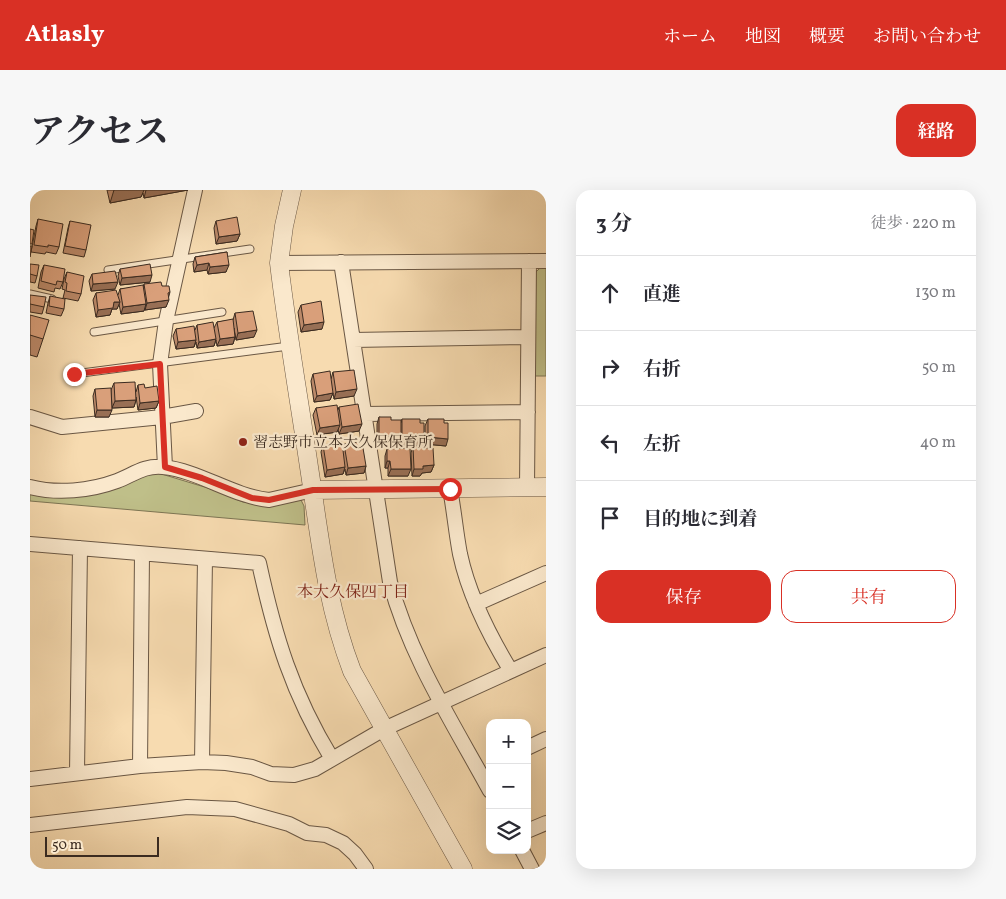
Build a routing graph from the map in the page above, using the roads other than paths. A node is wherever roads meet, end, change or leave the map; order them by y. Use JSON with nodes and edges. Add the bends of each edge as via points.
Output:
{"nodes":[{"id":1,"x":195,"y":190,"type":"edge"},
{"id":2,"x":292,"y":190,"type":"edge"},
{"id":3,"x":250,"y":249,"type":"dead end"},
{"id":4,"x":180,"y":258,"type":"junction"},
{"id":5,"x":528,"y":261,"type":"junction"},
{"id":6,"x":546,"y":261,"type":"edge"},
{"id":7,"x":341,"y":262,"type":"junction"},
{"id":8,"x":279,"y":263,"type":"junction"},
{"id":9,"x":108,"y":270,"type":"edge"},
{"id":10,"x":30,"y":294,"type":"edge"},
{"id":11,"x":52,"y":299,"type":"edge"},
{"id":12,"x":222,"y":312,"type":"dead end"},
{"id":13,"x":166,"y":321,"type":"junction"},
{"id":14,"x":94,"y":332,"type":"dead end"},
{"id":15,"x":528,"y":338,"type":"junction"},
{"id":16,"x":353,"y":340,"type":"junction"},
{"id":17,"x":291,"y":345,"type":"junction"},
{"id":18,"x":160,"y":364,"type":"junction"},
{"id":19,"x":74,"y":374,"type":"dead end"},
{"id":20,"x":196,"y":411,"type":"dead end"},
{"id":21,"x":528,"y":412,"type":"junction"},
{"id":22,"x":364,"y":414,"type":"junction"},
{"id":23,"x":30,"y":417,"type":"edge"},
{"id":24,"x":162,"y":417,"type":"junction"},
{"id":25,"x":165,"y":467,"type":"junction"},
{"id":26,"x":30,"y":487,"type":"edge"},
{"id":27,"x":527,"y":487,"type":"junction"},
{"id":28,"x":546,"y":487,"type":"edge"},
{"id":29,"x":450,"y":489,"type":"junction"},
{"id":30,"x":313,"y":490,"type":"junction"},
{"id":31,"x":376,"y":490,"type":"junction"},
{"id":32,"x":30,"y":544,"type":"edge"},
{"id":33,"x":80,"y":548,"type":"junction"},
{"id":34,"x":142,"y":554,"type":"junction"},
{"id":35,"x":205,"y":558,"type":"junction"},
{"id":36,"x":546,"y":573,"type":"edge"},
{"id":37,"x":476,"y":604,"type":"junction"},
{"id":38,"x":546,"y":655,"type":"edge"},
{"id":39,"x":511,"y":671,"type":"junction"},
{"id":40,"x":442,"y":703,"type":"junction"},
{"id":41,"x":384,"y":729,"type":"junction"},
{"id":42,"x":546,"y":739,"type":"edge"},
{"id":43,"x":531,"y":746,"type":"edge"},
{"id":44,"x":332,"y":759,"type":"junction"},
{"id":45,"x":202,"y":762,"type":"junction"},
{"id":46,"x":140,"y":766,"type":"junction"},
{"id":47,"x":484,"y":768,"type":"edge"},
{"id":48,"x":77,"y":774,"type":"junction"},
{"id":49,"x":30,"y":779,"type":"edge"},
{"id":50,"x":546,"y":822,"type":"edge"},
{"id":51,"x":30,"y":825,"type":"edge"},
{"id":52,"x":531,"y":829,"type":"edge"},
{"id":53,"x":524,"y":854,"type":"edge"},
{"id":54,"x":366,"y":869,"type":"edge"},
{"id":55,"x":463,"y":869,"type":"edge"},
{"id":56,"x":532,"y":869,"type":"edge"}],
"edges":[{"from":1,"to":4,"type":"street"},
{"from":2,"to":8,"type":"street"},
{"from":3,"to":4,"type":"lane"},
{"from":4,"to":9,"type":"lane"},
{"from":4,"to":13,"type":"street"},
{"from":5,"to":6,"type":"street"},
{"from":5,"to":7,"type":"street"},
{"from":5,"to":15,"type":"street"},
{"from":7,"to":8,"type":"street"},
{"from":7,"to":16,"type":"street"},
{"from":8,"to":17,"type":"street"},
{"from":10,"to":11,"type":"lane"},
{"from":12,"to":13,"type":"lane"},
{"from":13,"to":14,"type":"lane"},
{"from":13,"to":18,"type":"street"},
{"from":15,"to":16,"type":"street"},
{"from":15,"to":21,"type":"street"},
{"from":16,"to":22,"type":"street"},
{"from":17,"to":18,"type":"lane"},
{"from":17,"to":30,"type":"street"},
{"from":18,"to":19,"type":"lane"},
{"from":18,"to":24,"type":"street"},
{"from":20,"to":24,"type":"street"},
{"from":21,"to":22,"type":"street"},
{"from":21,"to":27,"type":"street"},
{"from":22,"to":31,"type":"street"},
{"from":23,"to":24,"type":"street","via":[[62,426]]},
{"from":24,"to":25,"type":"street"},
{"from":25,"to":26,"type":"street","via":[[141,469],[117,481],[83,489]]},
{"from":25,"to":30,"type":"street","via":[[252,498],[269,500]]},
{"from":27,"to":28,"type":"street"},
{"from":27,"to":29,"type":"street"},
{"from":29,"to":31,"type":"street"},
{"from":29,"to":37,"type":"street","via":[[460,555]]},
{"from":30,"to":31,"type":"street"},
{"from":30,"to":41,"type":"street","via":[[320,554],[339,637],[352,671]]},
{"from":31,"to":40,"type":"street","via":[[390,582],[398,611],[421,667]]},
{"from":32,"to":33,"type":"street"},
{"from":33,"to":34,"type":"street"},
{"from":33,"to":48,"type":"street"},
{"from":34,"to":35,"type":"street"},
{"from":34,"to":46,"type":"street"},
{"from":35,"to":44,"type":"street","via":[[259,563],[284,661],[313,727]]},
{"from":35,"to":45,"type":"street"},
{"from":36,"to":37,"type":"street"},
{"from":37,"to":39,"type":"street"},
{"from":38,"to":39,"type":"street"},
{"from":39,"to":40,"type":"street"},
{"from":40,"to":41,"type":"street"},
{"from":40,"to":47,"type":"street"},
{"from":41,"to":44,"type":"street"},
{"from":41,"to":55,"type":"street"},
{"from":42,"to":43,"type":"street"},
{"from":44,"to":45,"type":"street","via":[[315,769],[294,775]]},
{"from":45,"to":46,"type":"street"},
{"from":46,"to":48,"type":"street"},
{"from":48,"to":49,"type":"street"},
{"from":50,"to":52,"type":"street"},
{"from":51,"to":54,"type":"street","via":[[187,807],[235,809],[289,824],[307,833],[326,835],[343,843]]},
{"from":53,"to":56,"type":"street"}]}
